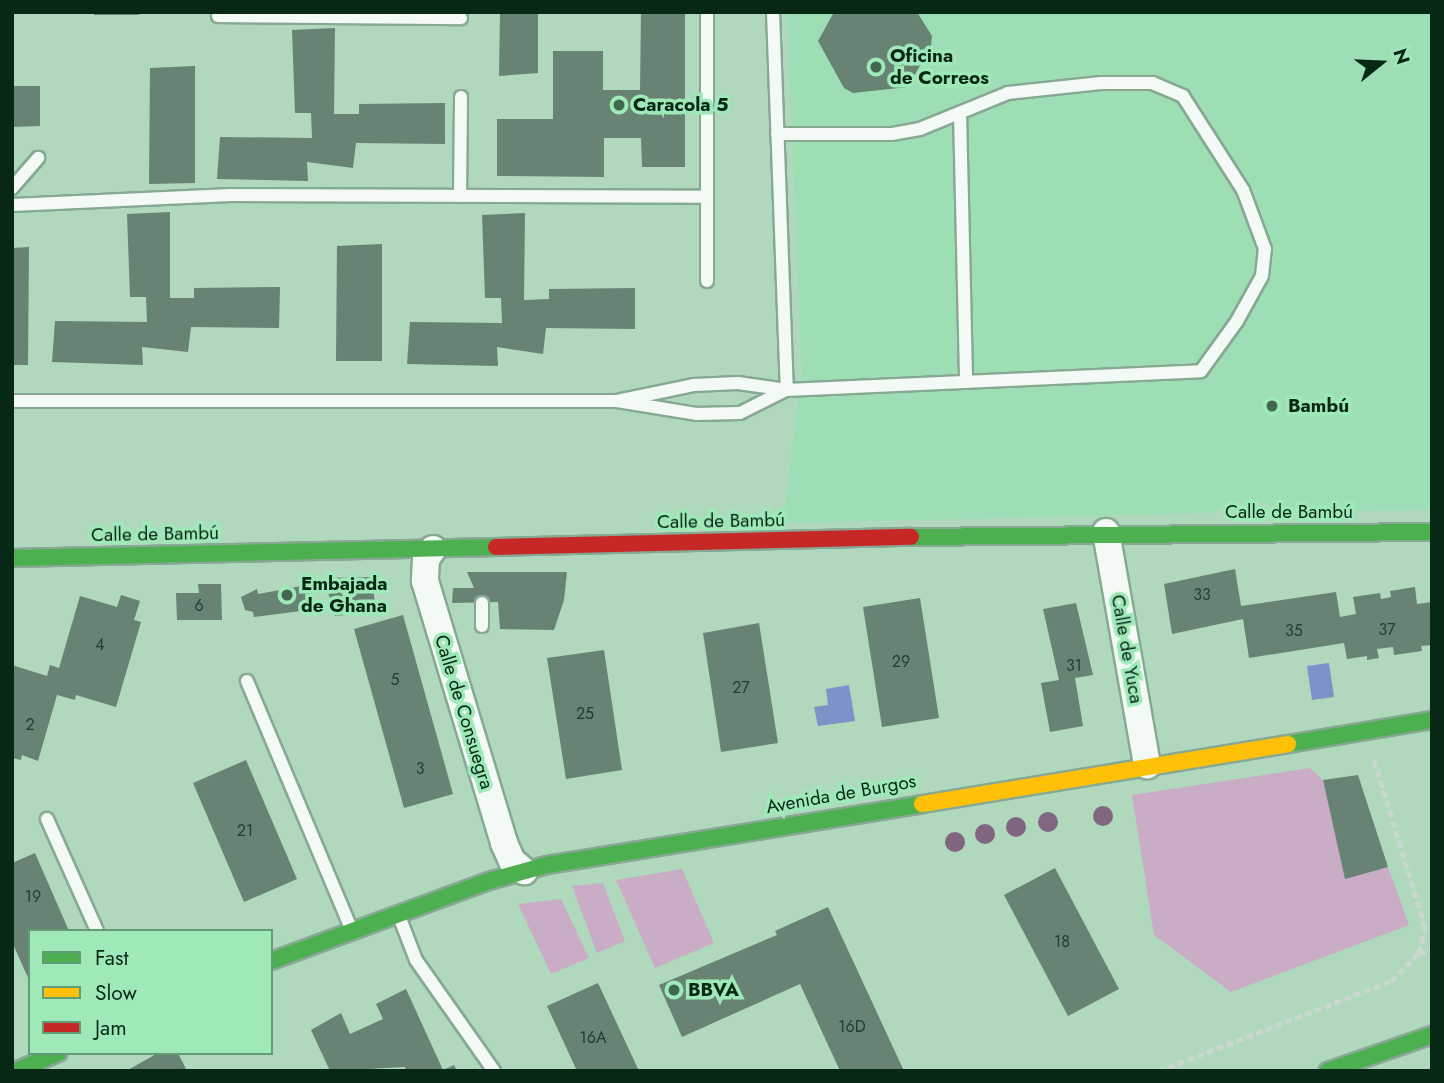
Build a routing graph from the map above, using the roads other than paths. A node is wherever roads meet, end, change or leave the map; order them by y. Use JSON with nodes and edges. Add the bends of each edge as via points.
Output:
{"nodes":[{"id":1,"x":707,"y":12,"type":"edge"},
{"id":2,"x":773,"y":12,"type":"edge"},
{"id":3,"x":374,"y":15,"type":"edge"},
{"id":4,"x":218,"y":16,"type":"dead end"},
{"id":5,"x":461,"y":18,"type":"dead end"},
{"id":6,"x":461,"y":97,"type":"dead end"},
{"id":7,"x":960,"y":113,"type":"junction"},
{"id":8,"x":777,"y":134,"type":"junction"},
{"id":9,"x":38,"y":158,"type":"dead end"},
{"id":10,"x":12,"y":188,"type":"edge"},
{"id":11,"x":460,"y":196,"type":"junction"},
{"id":12,"x":707,"y":197,"type":"junction"},
{"id":13,"x":12,"y":205,"type":"edge"},
{"id":14,"x":707,"y":281,"type":"dead end"},
{"id":15,"x":967,"y":382,"type":"junction"},
{"id":16,"x":787,"y":390,"type":"junction"},
{"id":17,"x":12,"y":401,"type":"edge"},
{"id":18,"x":618,"y":401,"type":"junction"},
{"id":19,"x":1432,"y":532,"type":"edge"},
{"id":20,"x":1106,"y":533,"type":"junction"},
{"id":21,"x":479,"y":547,"type":"junction"},
{"id":22,"x":433,"y":549,"type":"junction"},
{"id":23,"x":12,"y":558,"type":"edge"},
{"id":24,"x":479,"y":565,"type":"dead end"},
{"id":25,"x":482,"y":603,"type":"dead end"},
{"id":26,"x":482,"y":626,"type":"dead end"},
{"id":27,"x":247,"y":681,"type":"dead end"},
{"id":28,"x":1432,"y":720,"type":"edge"},
{"id":29,"x":1147,"y":765,"type":"junction"},
{"id":30,"x":47,"y":819,"type":"dead end"},
{"id":31,"x":524,"y":871,"type":"junction"},
{"id":32,"x":398,"y":913,"type":"junction"},
{"id":33,"x":96,"y":929,"type":"edge"},
{"id":34,"x":351,"y":930,"type":"junction"},
{"id":35,"x":273,"y":960,"type":"edge"},
{"id":36,"x":1432,"y":1035,"type":"edge"},
{"id":37,"x":53,"y":1055,"type":"edge"},
{"id":38,"x":16,"y":1071,"type":"edge"},
{"id":39,"x":494,"y":1071,"type":"edge"},
{"id":40,"x":1328,"y":1071,"type":"edge"}],
"edges":[{"from":1,"to":12,"type":"lane"},
{"from":2,"to":8,"type":"lane"},
{"from":3,"to":4,"type":"lane"},
{"from":3,"to":5,"type":"lane"},
{"from":6,"to":11,"type":"lane"},
{"from":7,"to":8,"type":"lane","via":[[892,134]]},
{"from":7,"to":15,"type":"lane"},
{"from":7,"to":15,"type":"lane","via":[[1007,93],[1101,83],[1153,83],[1183,96],[1243,190],[1265,249],[1262,276],[1201,371]]},
{"from":8,"to":16,"type":"lane"},
{"from":9,"to":10,"type":"lane"},
{"from":11,"to":12,"type":"lane"},
{"from":11,"to":13,"type":"lane","via":[[231,195]]},
{"from":12,"to":14,"type":"lane"},
{"from":15,"to":16,"type":"lane"},
{"from":16,"to":18,"type":"lane","via":[[738,383],[694,384]]},
{"from":16,"to":18,"type":"lane","via":[[740,413],[696,414]]},
{"from":17,"to":18,"type":"lane"},
{"from":19,"to":20,"type":"main road","name":"Calle de Bambú"},
{"from":20,"to":21,"type":"main road","name":"Calle de Bambú"},
{"from":20,"to":29,"type":"street","name":"Calle de Yuca"},
{"from":21,"to":22,"type":"main road","name":"Calle de Bambú"},
{"from":21,"to":24,"type":"lane"},
{"from":22,"to":23,"type":"main road","name":"Calle de Bambú"},
{"from":22,"to":31,"type":"street","name":"Calle de Consuegra","via":[[426,559],[425,582],[504,843],[512,861]]},
{"from":25,"to":26,"type":"lane"},
{"from":27,"to":34,"type":"lane"},
{"from":28,"to":29,"type":"main road","name":"Avenida de Burgos"},
{"from":29,"to":31,"type":"main road","name":"Avenida de Burgos"},
{"from":30,"to":33,"type":"lane"},
{"from":31,"to":32,"type":"main road","name":"Avenida de Burgos"},
{"from":32,"to":34,"type":"main road","name":"Avenida de Burgos"},
{"from":32,"to":39,"type":"lane","via":[[416,960]]},
{"from":34,"to":35,"type":"main road","name":"Avenida de Burgos"},
{"from":36,"to":40,"type":"main road"},
{"from":37,"to":38,"type":"main road"}]}
